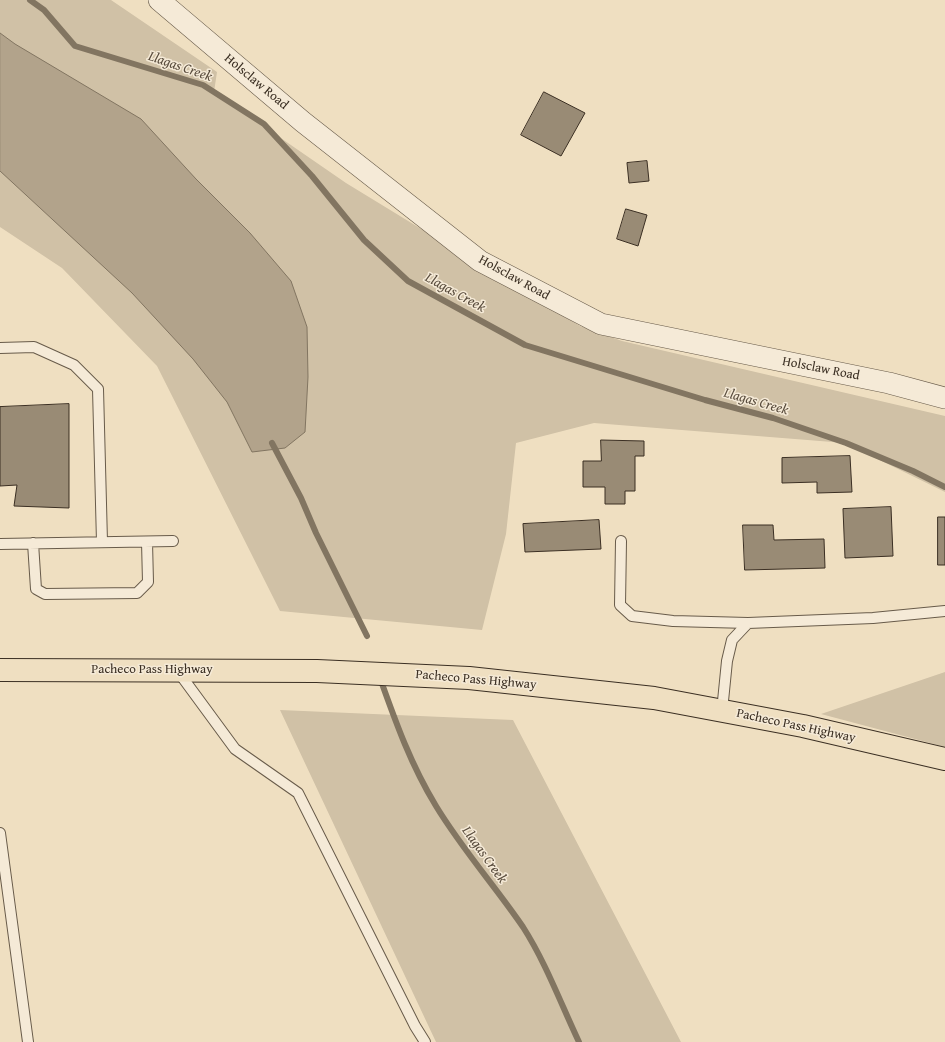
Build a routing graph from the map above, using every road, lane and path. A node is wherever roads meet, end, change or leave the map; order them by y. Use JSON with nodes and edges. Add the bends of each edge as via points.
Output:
{"nodes":[{"id":1,"x":159,"y":0,"type":"edge"},
{"id":2,"x":0,"y":348,"type":"edge"},
{"id":3,"x":945,"y":398,"type":"edge"},
{"id":4,"x":173,"y":541,"type":"dead end"},
{"id":5,"x":621,"y":541,"type":"dead end"},
{"id":6,"x":102,"y":542,"type":"junction"},
{"id":7,"x":147,"y":542,"type":"junction"},
{"id":8,"x":33,"y":543,"type":"junction"},
{"id":9,"x":0,"y":544,"type":"edge"},
{"id":10,"x":945,"y":611,"type":"edge"},
{"id":11,"x":748,"y":623,"type":"junction"},
{"id":12,"x":0,"y":670,"type":"edge"},
{"id":13,"x":177,"y":670,"type":"junction"},
{"id":14,"x":722,"y":711,"type":"junction"},
{"id":15,"x":945,"y":759,"type":"edge"},
{"id":16,"x":0,"y":833,"type":"edge"},
{"id":17,"x":28,"y":1042,"type":"edge"},
{"id":18,"x":425,"y":1042,"type":"edge"}],
"edges":[{"from":1,"to":3,"type":"street","name":"Holsclaw Road","via":[[303,122],[480,261],[601,324],[889,383]]},
{"from":2,"to":6,"type":"lane","via":[[34,347],[74,365],[98,389]]},
{"from":4,"to":7,"type":"lane"},
{"from":5,"to":11,"type":"lane","via":[[620,605],[632,616],[673,621]]},
{"from":6,"to":7,"type":"lane"},
{"from":6,"to":8,"type":"lane"},
{"from":7,"to":8,"type":"lane","via":[[148,582],[137,593],[45,594],[36,589]]},
{"from":8,"to":9,"type":"lane"},
{"from":10,"to":11,"type":"lane","via":[[873,618]]},
{"from":11,"to":14,"type":"lane","via":[[732,640],[727,661]]},
{"from":12,"to":13,"type":"highway","name":"Pacheco Pass Highway"},
{"from":13,"to":14,"type":"highway","name":"Pacheco Pass Highway","via":[[317,671],[469,678],[654,698]]},
{"from":13,"to":18,"type":"lane","via":[[235,749],[298,793]]},
{"from":14,"to":15,"type":"highway","name":"Pacheco Pass Highway","via":[[803,726]]},
{"from":16,"to":17,"type":"lane"}]}
